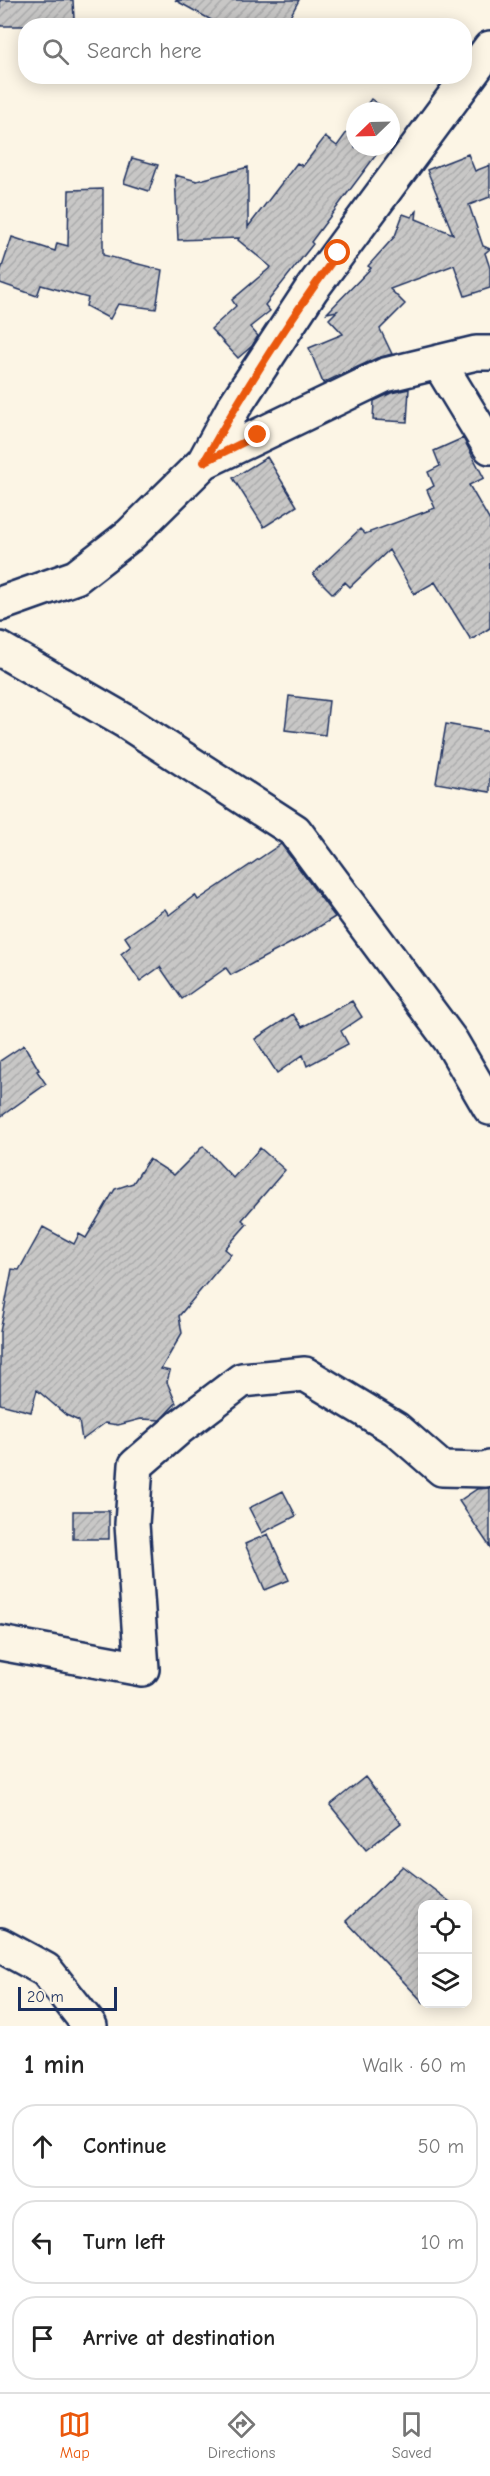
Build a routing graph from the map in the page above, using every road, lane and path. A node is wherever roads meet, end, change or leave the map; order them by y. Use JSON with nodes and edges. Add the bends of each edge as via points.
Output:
{"nodes":[{"id":1,"x":490,"y":48,"type":"edge"},
{"id":2,"x":472,"y":72,"type":"edge"},
{"id":3,"x":463,"y":84,"type":"edge"},
{"id":4,"x":490,"y":353,"type":"edge"},
{"id":5,"x":439,"y":363,"type":"junction"},
{"id":6,"x":490,"y":447,"type":"edge"},
{"id":7,"x":204,"y":462,"type":"junction"},
{"id":8,"x":0,"y":604,"type":"edge"},
{"id":9,"x":0,"y":649,"type":"edge"},
{"id":10,"x":490,"y":1108,"type":"edge"},
{"id":11,"x":490,"y":1468,"type":"edge"},
{"id":12,"x":0,"y":1643,"type":"edge"},
{"id":13,"x":0,"y":1945,"type":"edge"},
{"id":14,"x":90,"y":2026,"type":"edge"}],
"edges":[{"from":1,"to":2,"type":"street"},
{"from":3,"to":7,"type":"street","via":[[311,290],[234,407]]},
{"from":4,"to":5,"type":"street"},
{"from":5,"to":6,"type":"street"},
{"from":5,"to":7,"type":"street","via":[[385,375]]},
{"from":7,"to":8,"type":"street","via":[[130,535],[76,577]]},
{"from":9,"to":10,"type":"street","via":[[125,721],[295,831],[451,1041]]},
{"from":11,"to":12,"type":"street","via":[[442,1469],[396,1429],[305,1374],[242,1380],[136,1465],[132,1524],[142,1669]]},
{"from":13,"to":14,"type":"street","via":[[46,1970]]}]}
